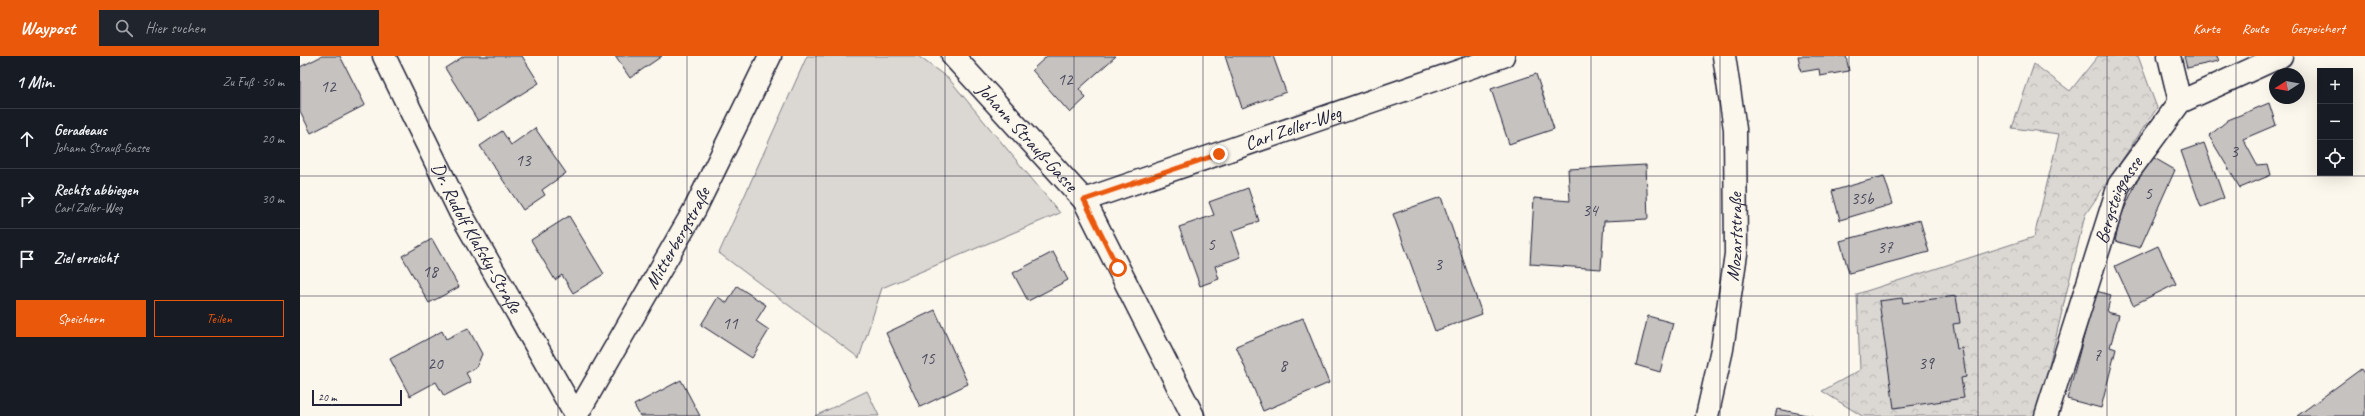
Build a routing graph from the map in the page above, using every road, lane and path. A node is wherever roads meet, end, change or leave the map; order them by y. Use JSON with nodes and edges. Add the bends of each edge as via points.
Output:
{"nodes":[{"id":1,"x":384,"y":56,"type":"edge"},
{"id":2,"x":770,"y":56,"type":"edge"},
{"id":3,"x":953,"y":56,"type":"edge"},
{"id":4,"x":1503,"y":56,"type":"edge"},
{"id":5,"x":1724,"y":56,"type":"edge"},
{"id":6,"x":2169,"y":56,"type":"edge"},
{"id":7,"x":2281,"y":56,"type":"edge"},
{"id":8,"x":2180,"y":102,"type":"junction"},
{"id":9,"x":1084,"y":200,"type":"junction"},
{"id":10,"x":576,"y":416,"type":"edge"},
{"id":11,"x":1193,"y":416,"type":"edge"},
{"id":12,"x":1707,"y":416,"type":"edge"},
{"id":13,"x":2046,"y":416,"type":"edge"}],
"edges":[{"from":1,"to":10,"type":"street","name":"Dr. Rudolf Klafsky-Straße","via":[[460,212]]},
{"from":2,"to":10,"type":"street","name":"Mitterbergstraße","via":[[695,209]]},
{"from":3,"to":9,"type":"street","name":"Johann Strauß-Gasse"},
{"from":4,"to":9,"type":"street","name":"Carl Zeller-Weg"},
{"from":5,"to":12,"type":"street","name":"Mozartstraße","via":[[1735,129],[1736,254],[1722,349]]},
{"from":6,"to":8,"type":"street"},
{"from":7,"to":8,"type":"street","name":"Bergsteiggasse"},
{"from":8,"to":13,"type":"street","name":"Bergsteiggasse","via":[[2119,185]]},
{"from":9,"to":11,"type":"street","name":"Johann Strauß-Gasse"}]}
